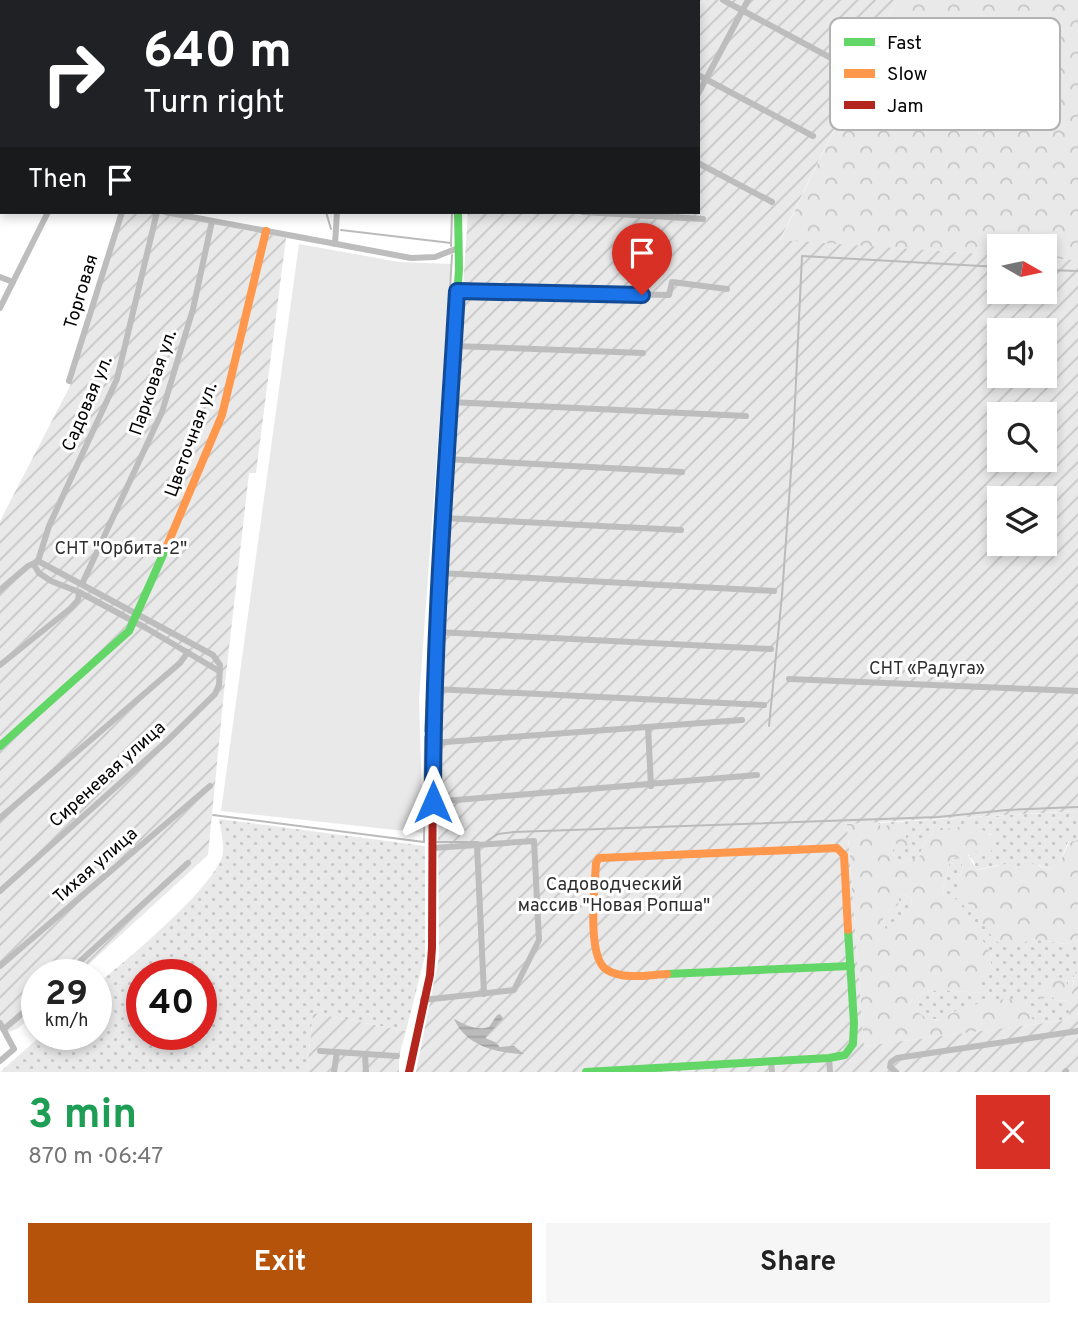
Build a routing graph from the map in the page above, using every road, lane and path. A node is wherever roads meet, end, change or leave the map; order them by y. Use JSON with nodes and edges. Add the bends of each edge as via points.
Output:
{"nodes":[{"id":1,"x":723,"y":0,"type":"edge"},
{"id":2,"x":748,"y":0,"type":"edge"},
{"id":3,"x":743,"y":10,"type":"junction"},
{"id":4,"x":830,"y":57,"type":"edge"},
{"id":5,"x":700,"y":76,"type":"edge"},
{"id":6,"x":706,"y":79,"type":"junction"},
{"id":7,"x":700,"y":90,"type":"edge"},
{"id":8,"x":813,"y":136,"type":"dead end"},
{"id":9,"x":700,"y":164,"type":"edge"},
{"id":10,"x":772,"y":202,"type":"dead end"},
{"id":11,"x":47,"y":214,"type":"edge"},
{"id":12,"x":121,"y":214,"type":"edge"},
{"id":13,"x":157,"y":214,"type":"edge"},
{"id":14,"x":188,"y":214,"type":"edge"},
{"id":15,"x":337,"y":214,"type":"edge"},
{"id":16,"x":458,"y":214,"type":"edge"},
{"id":17,"x":617,"y":214,"type":"edge"},
{"id":18,"x":703,"y":219,"type":"dead end"},
{"id":19,"x":212,"y":221,"type":"junction"},
{"id":20,"x":266,"y":231,"type":"junction"},
{"id":21,"x":335,"y":244,"type":"junction"},
{"id":22,"x":458,"y":248,"type":"junction"},
{"id":23,"x":0,"y":277,"type":"edge"},
{"id":24,"x":13,"y":282,"type":"junction"},
{"id":25,"x":727,"y":289,"type":"dead end"},
{"id":26,"x":457,"y":291,"type":"junction"},
{"id":27,"x":0,"y":308,"type":"edge"},
{"id":28,"x":454,"y":346,"type":"junction"},
{"id":29,"x":643,"y":353,"type":"dead end"},
{"id":30,"x":69,"y":381,"type":"dead end"},
{"id":31,"x":449,"y":402,"type":"junction"},
{"id":32,"x":746,"y":416,"type":"dead end"},
{"id":33,"x":446,"y":459,"type":"junction"},
{"id":34,"x":682,"y":472,"type":"dead end"},
{"id":35,"x":443,"y":518,"type":"junction"},
{"id":36,"x":681,"y":530,"type":"dead end"},
{"id":37,"x":36,"y":563,"type":"junction"},
{"id":38,"x":439,"y":573,"type":"junction"},
{"id":39,"x":82,"y":584,"type":"junction"},
{"id":40,"x":0,"y":590,"type":"edge"},
{"id":41,"x":774,"y":591,"type":"dead end"},
{"id":42,"x":79,"y":592,"type":"junction"},
{"id":43,"x":139,"y":613,"type":"junction"},
{"id":44,"x":134,"y":623,"type":"junction"},
{"id":45,"x":436,"y":632,"type":"junction"},
{"id":46,"x":771,"y":649,"type":"dead end"},
{"id":47,"x":188,"y":652,"type":"junction"},
{"id":48,"x":0,"y":665,"type":"edge"},
{"id":49,"x":219,"y":671,"type":"junction"},
{"id":50,"x":789,"y":679,"type":"dead end"},
{"id":51,"x":434,"y":689,"type":"junction"},
{"id":52,"x":1078,"y":691,"type":"edge"},
{"id":53,"x":764,"y":705,"type":"dead end"},
{"id":54,"x":742,"y":720,"type":"dead end"},
{"id":55,"x":648,"y":727,"type":"junction"},
{"id":56,"x":432,"y":743,"type":"junction"},
{"id":57,"x":0,"y":746,"type":"edge"},
{"id":58,"x":757,"y":775,"type":"dead end"},
{"id":59,"x":210,"y":786,"type":"dead end"},
{"id":60,"x":651,"y":786,"type":"junction"},
{"id":61,"x":433,"y":802,"type":"junction"},
{"id":62,"x":0,"y":818,"type":"edge"},
{"id":63,"x":477,"y":846,"type":"junction"},
{"id":64,"x":433,"y":848,"type":"junction"},
{"id":65,"x":188,"y":863,"type":"dead end"},
{"id":66,"x":0,"y":891,"type":"edge"},
{"id":67,"x":83,"y":959,"type":"edge"},
{"id":68,"x":0,"y":966,"type":"edge"},
{"id":69,"x":851,"y":966,"type":"junction"},
{"id":70,"x":484,"y":994,"type":"junction"},
{"id":71,"x":423,"y":1000,"type":"junction"},
{"id":72,"x":21,"y":1012,"type":"edge"},
{"id":73,"x":2,"y":1026,"type":"edge"},
{"id":74,"x":1078,"y":1031,"type":"edge"},
{"id":75,"x":320,"y":1051,"type":"dead end"},
{"id":76,"x":337,"y":1052,"type":"junction"},
{"id":77,"x":365,"y":1054,"type":"junction"},
{"id":78,"x":397,"y":1056,"type":"dead end"},
{"id":79,"x":829,"y":1058,"type":"junction"},
{"id":80,"x":0,"y":1061,"type":"edge"},
{"id":81,"x":771,"y":1062,"type":"junction"},
{"id":82,"x":712,"y":1069,"type":"edge"},
{"id":83,"x":657,"y":1070,"type":"edge"},
{"id":84,"x":334,"y":1072,"type":"edge"},
{"id":85,"x":366,"y":1072,"type":"edge"},
{"id":86,"x":409,"y":1072,"type":"edge"},
{"id":87,"x":586,"y":1072,"type":"edge"},
{"id":88,"x":600,"y":1072,"type":"edge"},
{"id":89,"x":772,"y":1072,"type":"edge"},
{"id":90,"x":830,"y":1072,"type":"edge"},
{"id":91,"x":896,"y":1072,"type":"edge"}],
"edges":[{"from":1,"to":3,"type":"street"},
{"from":2,"to":3,"type":"street"},
{"from":3,"to":4,"type":"street"},
{"from":3,"to":6,"type":"street"},
{"from":5,"to":6,"type":"street"},
{"from":6,"to":7,"type":"street"},
{"from":6,"to":8,"type":"street"},
{"from":9,"to":10,"type":"street"},
{"from":11,"to":24,"type":"street"},
{"from":12,"to":30,"type":"street","name":"Торговая"},
{"from":13,"to":37,"type":"street","name":"Садовая ул.","via":[[117,379]]},
{"from":14,"to":19,"type":"street"},
{"from":15,"to":21,"type":"street"},
{"from":16,"to":22,"type":"street"},
{"from":17,"to":18,"type":"street"},
{"from":19,"to":20,"type":"street"},
{"from":19,"to":39,"type":"street","name":"Парковая ул.","via":[[193,309],[162,412]]},
{"from":20,"to":21,"type":"street"},
{"from":20,"to":43,"type":"street","name":"Цветочная ул.","via":[[222,415]]},
{"from":21,"to":22,"type":"street","via":[[411,258],[435,257]]},
{"from":22,"to":26,"type":"street"},
{"from":23,"to":24,"type":"street"},
{"from":24,"to":27,"type":"street"},
{"from":25,"to":26,"type":"street","via":[[672,282],[669,295]]},
{"from":26,"to":28,"type":"street"},
{"from":28,"to":29,"type":"street"},
{"from":28,"to":31,"type":"street"},
{"from":31,"to":32,"type":"street"},
{"from":31,"to":33,"type":"street"},
{"from":33,"to":34,"type":"street"},
{"from":33,"to":35,"type":"street"},
{"from":35,"to":36,"type":"street"},
{"from":35,"to":38,"type":"street"},
{"from":37,"to":39,"type":"street"},
{"from":37,"to":40,"type":"street"},
{"from":37,"to":42,"type":"street","via":[[39,573]]},
{"from":38,"to":41,"type":"street"},
{"from":38,"to":45,"type":"street"},
{"from":39,"to":43,"type":"street"},
{"from":42,"to":44,"type":"street"},
{"from":42,"to":48,"type":"street","via":[[71,608]]},
{"from":43,"to":44,"type":"street","name":"Цветочная ул."},
{"from":43,"to":49,"type":"street","via":[[212,655]]},
{"from":44,"to":47,"type":"street"},
{"from":44,"to":57,"type":"street","name":"Цветочная ул."},
{"from":45,"to":46,"type":"street"},
{"from":45,"to":51,"type":"street"},
{"from":47,"to":49,"type":"street"},
{"from":47,"to":62,"type":"street"},
{"from":49,"to":66,"type":"street","name":"Сиреневая улица","via":[[215,694]]},
{"from":50,"to":52,"type":"street"},
{"from":51,"to":53,"type":"street"},
{"from":51,"to":56,"type":"street"},
{"from":54,"to":55,"type":"street"},
{"from":55,"to":56,"type":"street"},
{"from":55,"to":60,"type":"street"},
{"from":56,"to":61,"type":"street"},
{"from":58,"to":60,"type":"street"},
{"from":59,"to":68,"type":"street","name":"Тихая улица"},
{"from":60,"to":61,"type":"street"},
{"from":61,"to":64,"type":"street"},
{"from":63,"to":64,"type":"street"},
{"from":63,"to":70,"type":"street"},
{"from":63,"to":70,"type":"street","via":[[534,841],[539,940],[514,990]]},
{"from":64,"to":71,"type":"street","via":[[432,948]]},
{"from":65,"to":67,"type":"street"},
{"from":69,"to":69,"type":"street","via":[[844,855],[836,848],[605,857],[596,863],[595,944],[600,965],[610,972],[625,976]]},
{"from":69,"to":79,"type":"street","via":[[853,1044],[845,1055]]},
{"from":70,"to":71,"type":"street"},
{"from":71,"to":86,"type":"street"},
{"from":72,"to":73,"type":"street"},
{"from":73,"to":80,"type":"street","via":[[15,1049]]},
{"from":74,"to":91,"type":"street","via":[[897,1058],[890,1067]]},
{"from":75,"to":76,"type":"street"},
{"from":76,"to":77,"type":"street"},
{"from":76,"to":84,"type":"street"},
{"from":77,"to":78,"type":"street"},
{"from":77,"to":85,"type":"street"},
{"from":79,"to":81,"type":"street"},
{"from":79,"to":90,"type":"street"},
{"from":81,"to":82,"type":"street"},
{"from":81,"to":89,"type":"street"},
{"from":82,"to":83,"type":"street"},
{"from":83,"to":88,"type":"street"},
{"from":87,"to":88,"type":"street"}]}
